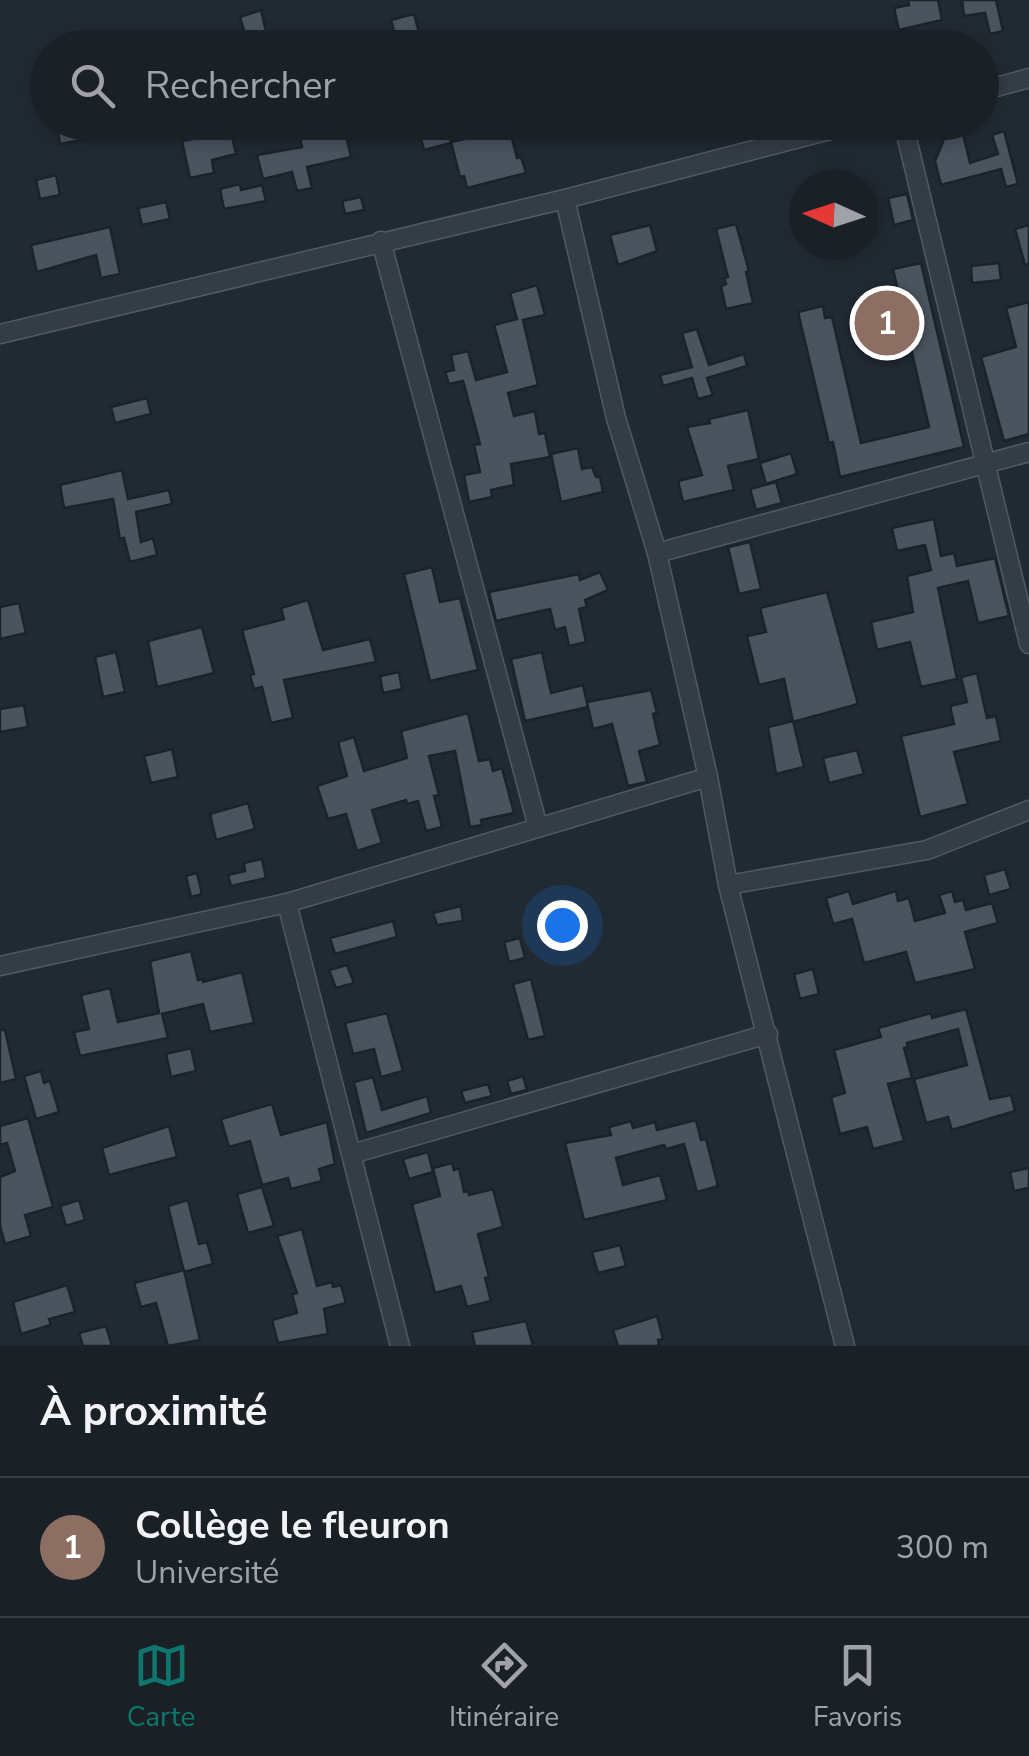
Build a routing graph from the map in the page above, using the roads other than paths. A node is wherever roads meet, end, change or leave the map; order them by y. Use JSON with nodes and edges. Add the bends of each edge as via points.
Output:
{"nodes":[{"id":1,"x":1029,"y":78,"type":"edge"},
{"id":2,"x":999,"y":86,"type":"edge"},
{"id":3,"x":792,"y":140,"type":"edge"},
{"id":4,"x":908,"y":140,"type":"edge"},
{"id":5,"x":565,"y":199,"type":"junction"},
{"id":6,"x":382,"y":241,"type":"junction"},
{"id":7,"x":0,"y":334,"type":"edge"},
{"id":8,"x":1029,"y":452,"type":"edge"},
{"id":9,"x":984,"y":466,"type":"junction"},
{"id":10,"x":657,"y":554,"type":"junction"},
{"id":11,"x":1029,"y":644,"type":"edge"},
{"id":12,"x":708,"y":776,"type":"junction"},
{"id":13,"x":1029,"y":810,"type":"edge"},
{"id":14,"x":538,"y":828,"type":"junction"},
{"id":15,"x":728,"y":884,"type":"junction"},
{"id":16,"x":287,"y":903,"type":"junction"},
{"id":17,"x":0,"y":966,"type":"edge"},
{"id":18,"x":768,"y":1034,"type":"junction"},
{"id":19,"x":352,"y":1154,"type":"junction"},
{"id":20,"x":400,"y":1346,"type":"edge"},
{"id":21,"x":845,"y":1346,"type":"edge"}],
"edges":[{"from":1,"to":2,"type":"street"},
{"from":3,"to":5,"type":"street"},
{"from":4,"to":9,"type":"street"},
{"from":5,"to":6,"type":"street"},
{"from":5,"to":10,"type":"street","via":[[616,418]]},
{"from":6,"to":7,"type":"street"},
{"from":6,"to":14,"type":"street"},
{"from":8,"to":9,"type":"street"},
{"from":9,"to":10,"type":"street"},
{"from":9,"to":11,"type":"street"},
{"from":10,"to":12,"type":"street"},
{"from":12,"to":14,"type":"street"},
{"from":12,"to":15,"type":"street"},
{"from":13,"to":15,"type":"street","via":[[927,850]]},
{"from":14,"to":16,"type":"street"},
{"from":15,"to":18,"type":"street"},
{"from":16,"to":17,"type":"street"},
{"from":16,"to":19,"type":"street"},
{"from":18,"to":19,"type":"street"},
{"from":18,"to":21,"type":"street"},
{"from":19,"to":20,"type":"street"}]}
